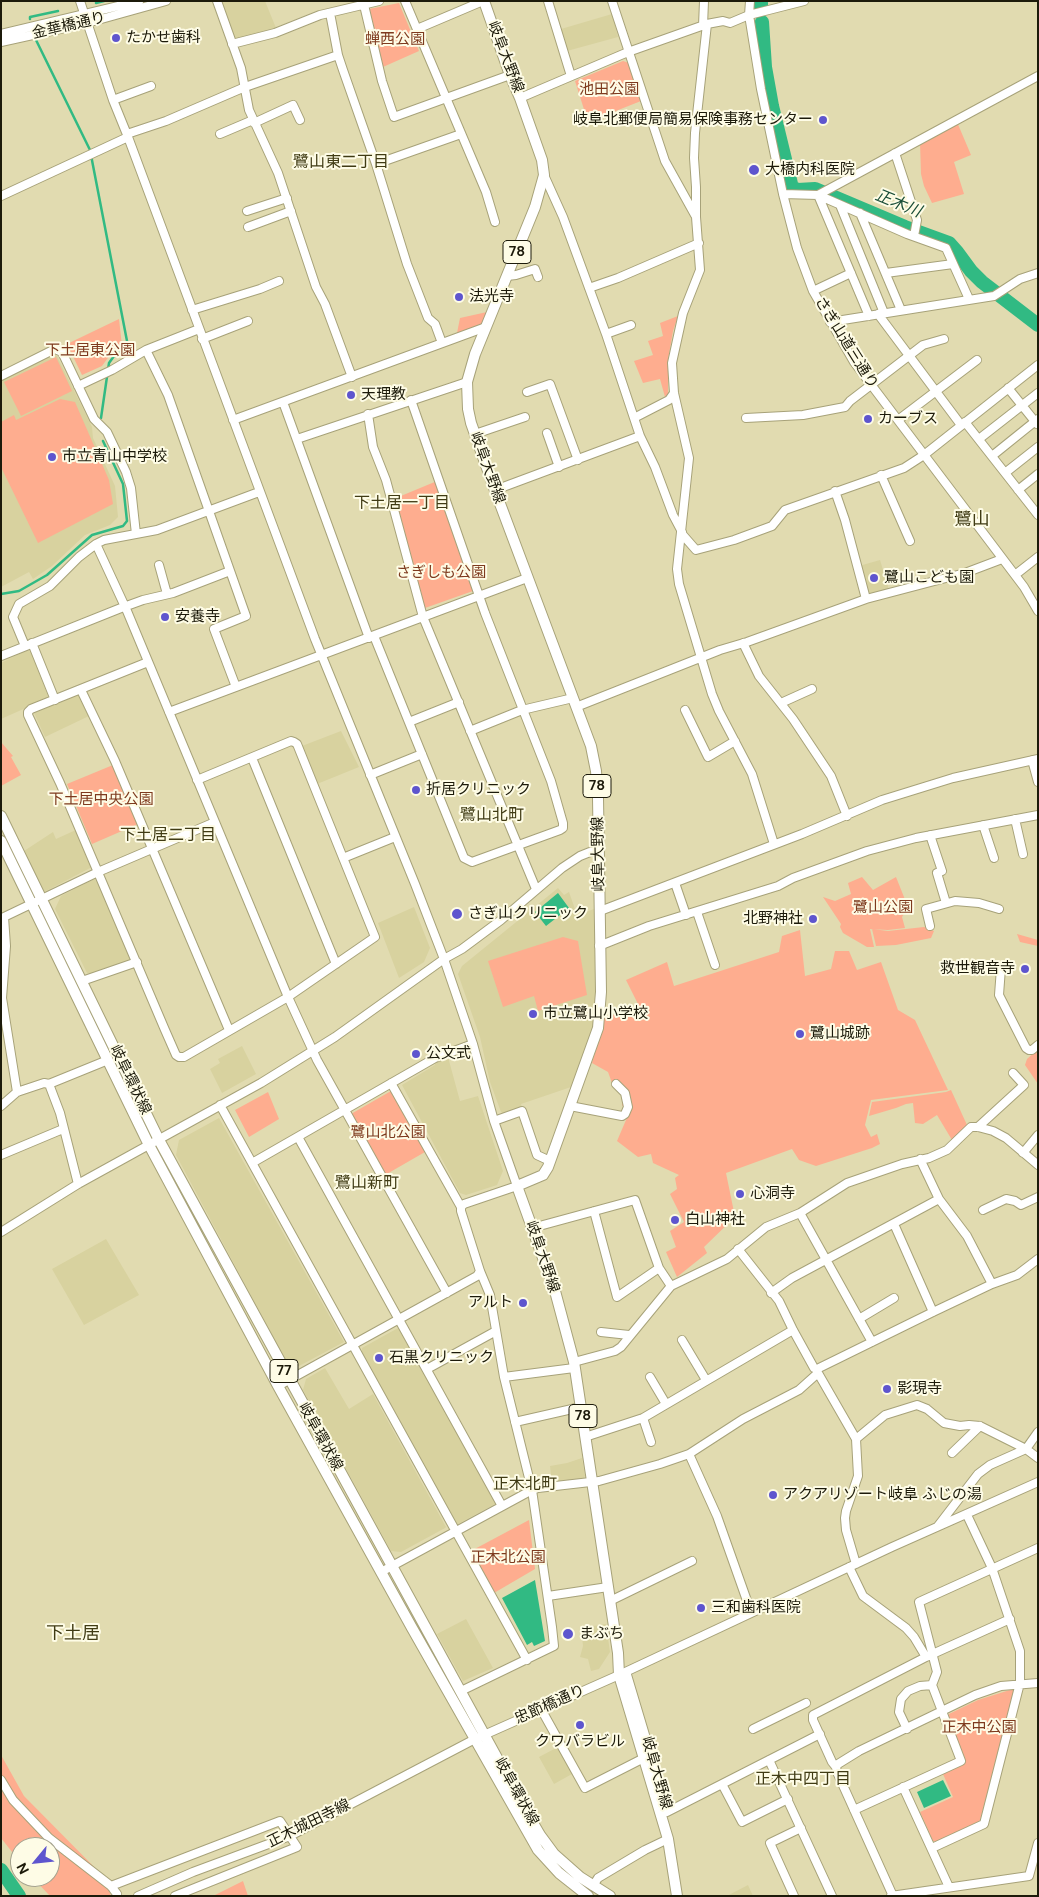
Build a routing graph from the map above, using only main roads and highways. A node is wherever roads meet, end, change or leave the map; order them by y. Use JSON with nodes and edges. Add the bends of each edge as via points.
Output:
{"nodes":[{"id":1,"x":485,"y":2,"type":"edge"},
{"id":2,"x":1,"y":816,"type":"edge"},
{"id":3,"x":1,"y":841,"type":"edge"},
{"id":4,"x":154,"y":1142,"type":"junction"},
{"id":5,"x":622,"y":1673,"type":"junction"},
{"id":6,"x":588,"y":1896,"type":"edge"},
{"id":7,"x":610,"y":1896,"type":"edge"},
{"id":8,"x":677,"y":1896,"type":"edge"},
{"id":9,"x":684,"y":1896,"type":"edge"}],
"edges":[{"from":1,"to":5,"type":"main road","name":"岐阜大野線","number":"78","via":[[542,160],[544,175],[535,208],[475,354],[467,382],[468,409],[594,758],[598,798],[601,992],[598,1028],[543,1175],[517,1186],[562,1315],[574,1365]]},
{"from":2,"to":4,"type":"main road","name":"岐阜環状線","number":"77","via":[[82,981]]},
{"from":3,"to":4,"type":"main road","name":"岐阜環状線","number":"77","via":[[108,1060]]},
{"from":4,"to":6,"type":"main road","name":"岐阜環状線","number":"77","via":[[278,1386],[538,1850],[559,1873]]},
{"from":4,"to":7,"type":"main road","name":"岐阜環状線","number":"77","via":[[540,1835],[572,1871]]},
{"from":5,"to":8,"type":"main road","name":"岐阜大野線","number":"78","via":[[668,1839]]},
{"from":5,"to":9,"type":"main road","name":"岐阜大野線","number":"78","via":[[675,1838]]}]}
